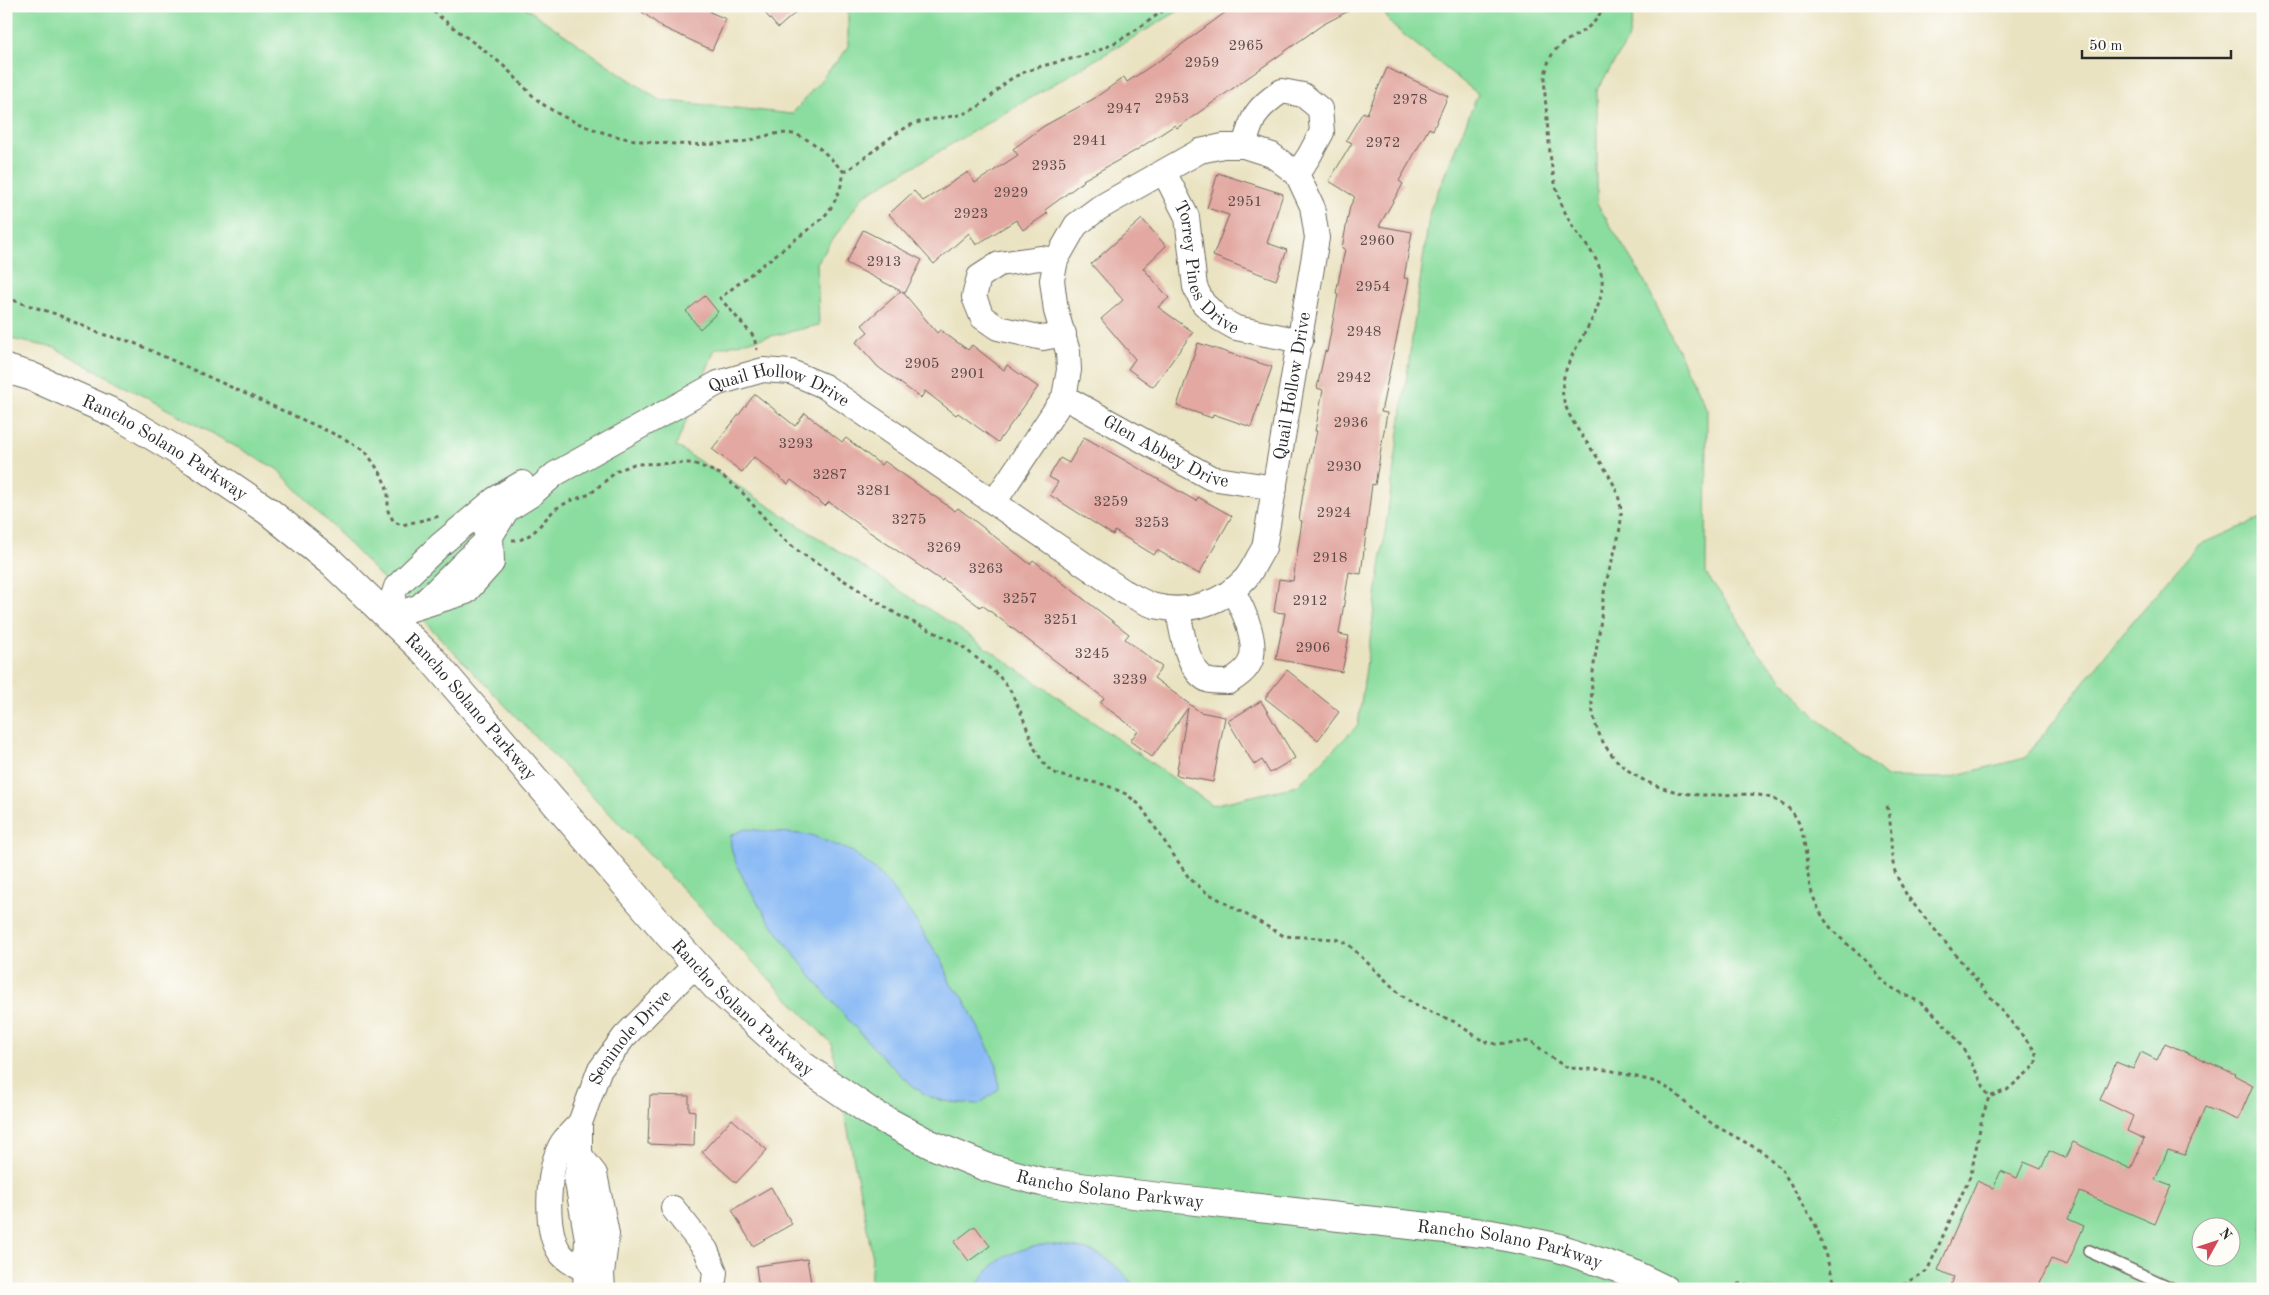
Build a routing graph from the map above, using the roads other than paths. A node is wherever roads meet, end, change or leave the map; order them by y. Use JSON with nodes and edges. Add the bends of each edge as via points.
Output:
{"nodes":[{"id":1,"x":1244,"y":146,"type":"junction"},
{"id":2,"x":1164,"y":172,"type":"junction"},
{"id":3,"x":1297,"y":174,"type":"junction"},
{"id":4,"x":1056,"y":260,"type":"junction"},
{"id":5,"x":1064,"y":334,"type":"junction"},
{"id":6,"x":1301,"y":341,"type":"junction"},
{"id":7,"x":6,"y":369,"type":"edge"},
{"id":8,"x":1064,"y":397,"type":"junction"},
{"id":9,"x":555,"y":474,"type":"junction"},
{"id":10,"x":1275,"y":488,"type":"junction"},
{"id":11,"x":995,"y":501,"type":"junction"},
{"id":12,"x":466,"y":524,"type":"junction"},
{"id":13,"x":491,"y":536,"type":"junction"},
{"id":14,"x":1232,"y":590,"type":"junction"},
{"id":15,"x":1178,"y":609,"type":"junction"},
{"id":16,"x":386,"y":617,"type":"junction"},
{"id":17,"x":696,"y":964,"type":"junction"},
{"id":18,"x":580,"y":1122,"type":"junction"},
{"id":19,"x":580,"y":1155,"type":"junction"},
{"id":20,"x":673,"y":1208,"type":"dead end"},
{"id":21,"x":2089,"y":1251,"type":"dead end"},
{"id":22,"x":585,"y":1279,"type":"edge"},
{"id":23,"x":603,"y":1289,"type":"edge"},
{"id":24,"x":714,"y":1289,"type":"edge"},
{"id":25,"x":1664,"y":1289,"type":"edge"},
{"id":26,"x":2173,"y":1289,"type":"edge"}],
"edges":[{"from":1,"to":2,"type":"street","name":"Quail Hollow Drive","via":[[1200,151]]},
{"from":1,"to":3,"type":"street","name":"Quail Hollow Drive","via":[[1272,155]]},
{"from":1,"to":3,"type":"street","via":[[1251,121],[1264,103],[1282,91],[1303,95],[1320,109],[1322,132]]},
{"from":2,"to":4,"type":"street","name":"Quail Hollow Drive","via":[[1099,208],[1076,225]]},
{"from":2,"to":6,"type":"street","name":"Torrey Pines Drive","via":[[1187,217],[1196,287],[1203,303],[1236,328]]},
{"from":3,"to":6,"type":"street","name":"Quail Hollow Drive","via":[[1312,206],[1317,238]]},
{"from":4,"to":5,"type":"street","name":"Quail Hollow Drive","via":[[1052,280],[1056,311]]},
{"from":4,"to":5,"type":"street","via":[[1040,258],[999,264],[979,276],[974,297],[982,316],[998,328],[1043,338]]},
{"from":5,"to":8,"type":"street","name":"Quail Hollow Drive","via":[[1069,370]]},
{"from":6,"to":10,"type":"street","name":"Quail Hollow Drive"},
{"from":7,"to":16,"type":"street","name":"Rancho Solano Parkway","via":[[30,376],[116,414],[196,462],[268,511],[332,564]]},
{"from":8,"to":10,"type":"street","name":"Glen Abbey Drive","via":[[1211,478]]},
{"from":8,"to":11,"type":"street","name":"Quail Hollow Drive"},
{"from":9,"to":11,"type":"street","name":"Quail Hollow Drive","via":[[718,383],[763,370],[791,372],[824,386]]},
{"from":9,"to":12,"type":"street","name":"Quail Hollow Drive","via":[[524,481],[495,499]]},
{"from":9,"to":13,"type":"street","name":"Quail Hollow Drive","via":[[507,510]]},
{"from":10,"to":14,"type":"street","name":"Quail Hollow Drive","via":[[1264,548],[1247,576]]},
{"from":11,"to":15,"type":"street","name":"Quail Hollow Drive","via":[[1123,591],[1153,605]]},
{"from":12,"to":13,"type":"street"},
{"from":12,"to":16,"type":"street","name":"Quail Hollow Drive","via":[[396,587]]},
{"from":13,"to":16,"type":"street","via":[[492,563],[466,592]]},
{"from":14,"to":15,"type":"street","name":"Quail Hollow Drive","via":[[1207,604]]},
{"from":14,"to":15,"type":"street","via":[[1242,606],[1254,646],[1248,667],[1229,682],[1208,680],[1192,667]]},
{"from":16,"to":17,"type":"street","name":"Rancho Solano Parkway","via":[[428,656]]},
{"from":17,"to":18,"type":"street","name":"Seminole Drive","via":[[624,1037],[599,1071]]},
{"from":17,"to":25,"type":"street","name":"Rancho Solano Parkway","via":[[802,1064],[872,1112],[930,1144],[986,1167],[1042,1182],[1491,1234],[1556,1247],[1629,1272]]},
{"from":18,"to":19,"type":"street","name":"Seminole Drive"},
{"from":18,"to":22,"type":"street","name":"Seminole Drive","via":[[561,1144],[551,1175],[549,1205],[554,1241],[562,1256]]},
{"from":19,"to":22,"type":"street","name":"Seminole Drive","via":[[576,1177],[587,1239]]},
{"from":19,"to":23,"type":"street","via":[[595,1174],[606,1234]]},
{"from":20,"to":24,"type":"street","via":[[706,1250],[715,1272]]},
{"from":21,"to":26,"type":"lane"}]}
